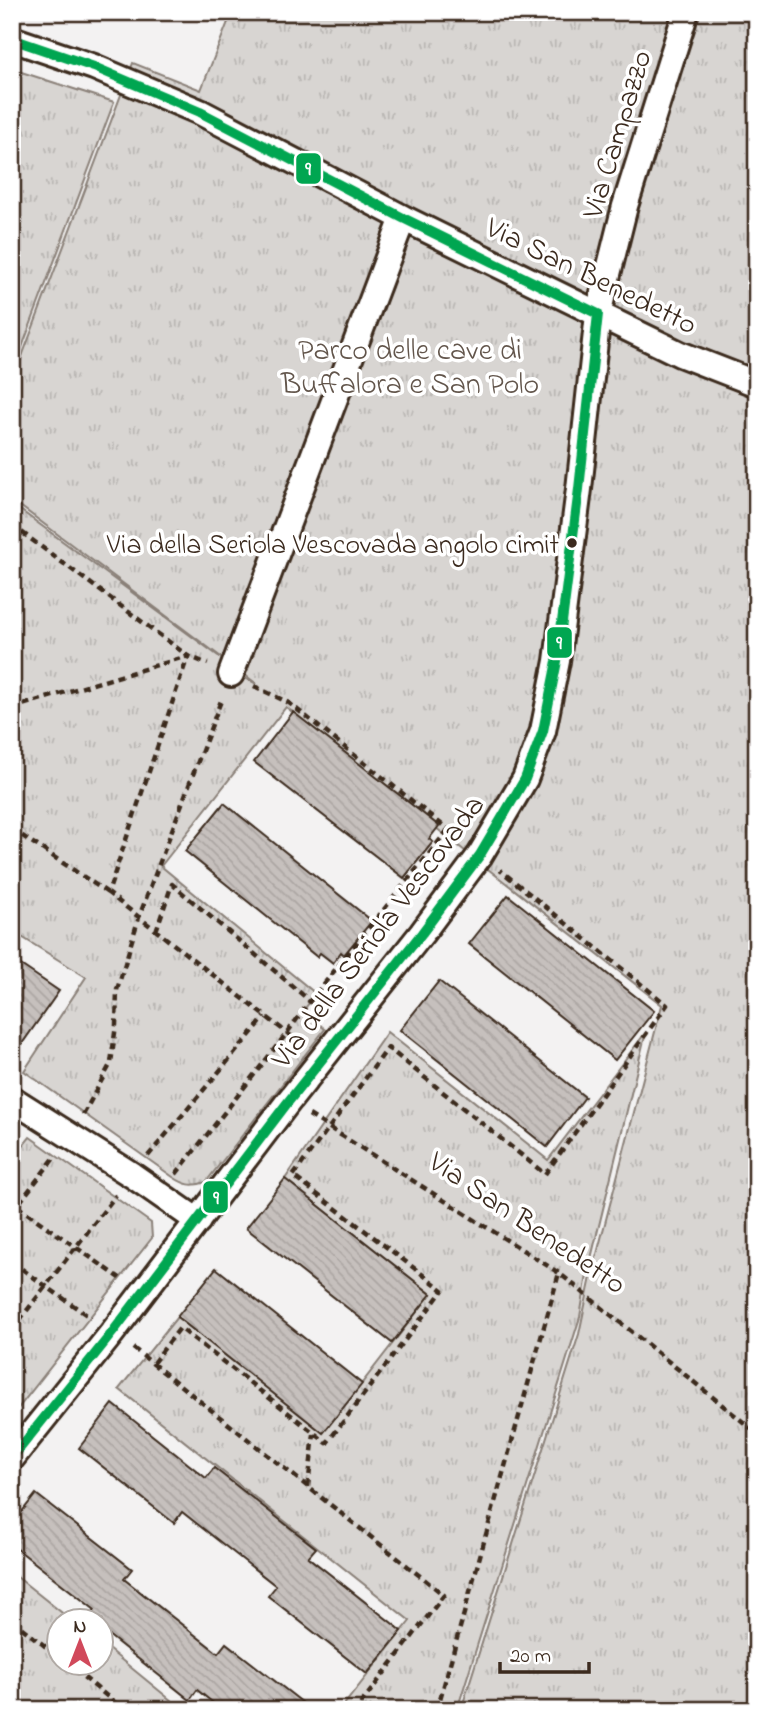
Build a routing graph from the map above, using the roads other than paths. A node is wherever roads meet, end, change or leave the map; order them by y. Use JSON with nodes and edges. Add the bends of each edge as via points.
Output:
{"nodes":[{"id":1,"x":686,"y":12,"type":"edge"},
{"id":2,"x":12,"y":39,"type":"edge"},
{"id":3,"x":403,"y":218,"type":"junction"},
{"id":4,"x":598,"y":314,"type":"junction"},
{"id":5,"x":757,"y":384,"type":"edge"},
{"id":6,"x":231,"y":674,"type":"road end"},
{"id":7,"x":14,"y":1105,"type":"edge"},
{"id":8,"x":198,"y":1221,"type":"junction"},
{"id":9,"x":12,"y":1458,"type":"edge"}],
"edges":[{"from":1,"to":4,"type":"street","name":"Via Campazzo","via":[[625,206]]},
{"from":2,"to":3,"type":"street","name":"Via San Benedetto","via":[[94,67],[200,112]]},
{"from":3,"to":4,"type":"street","name":"Via San Benedetto"},
{"from":3,"to":6,"type":"street"},
{"from":4,"to":5,"type":"street","name":"Via San Benedetto","via":[[680,354]]},
{"from":4,"to":8,"type":"street","name":"Via della Seriola Vescovada","via":[[557,662],[543,732],[525,779],[480,855]]},
{"from":7,"to":8,"type":"street","via":[[72,1136]]},
{"from":8,"to":9,"type":"street","name":"Via della Seriola Vescovada"}]}
